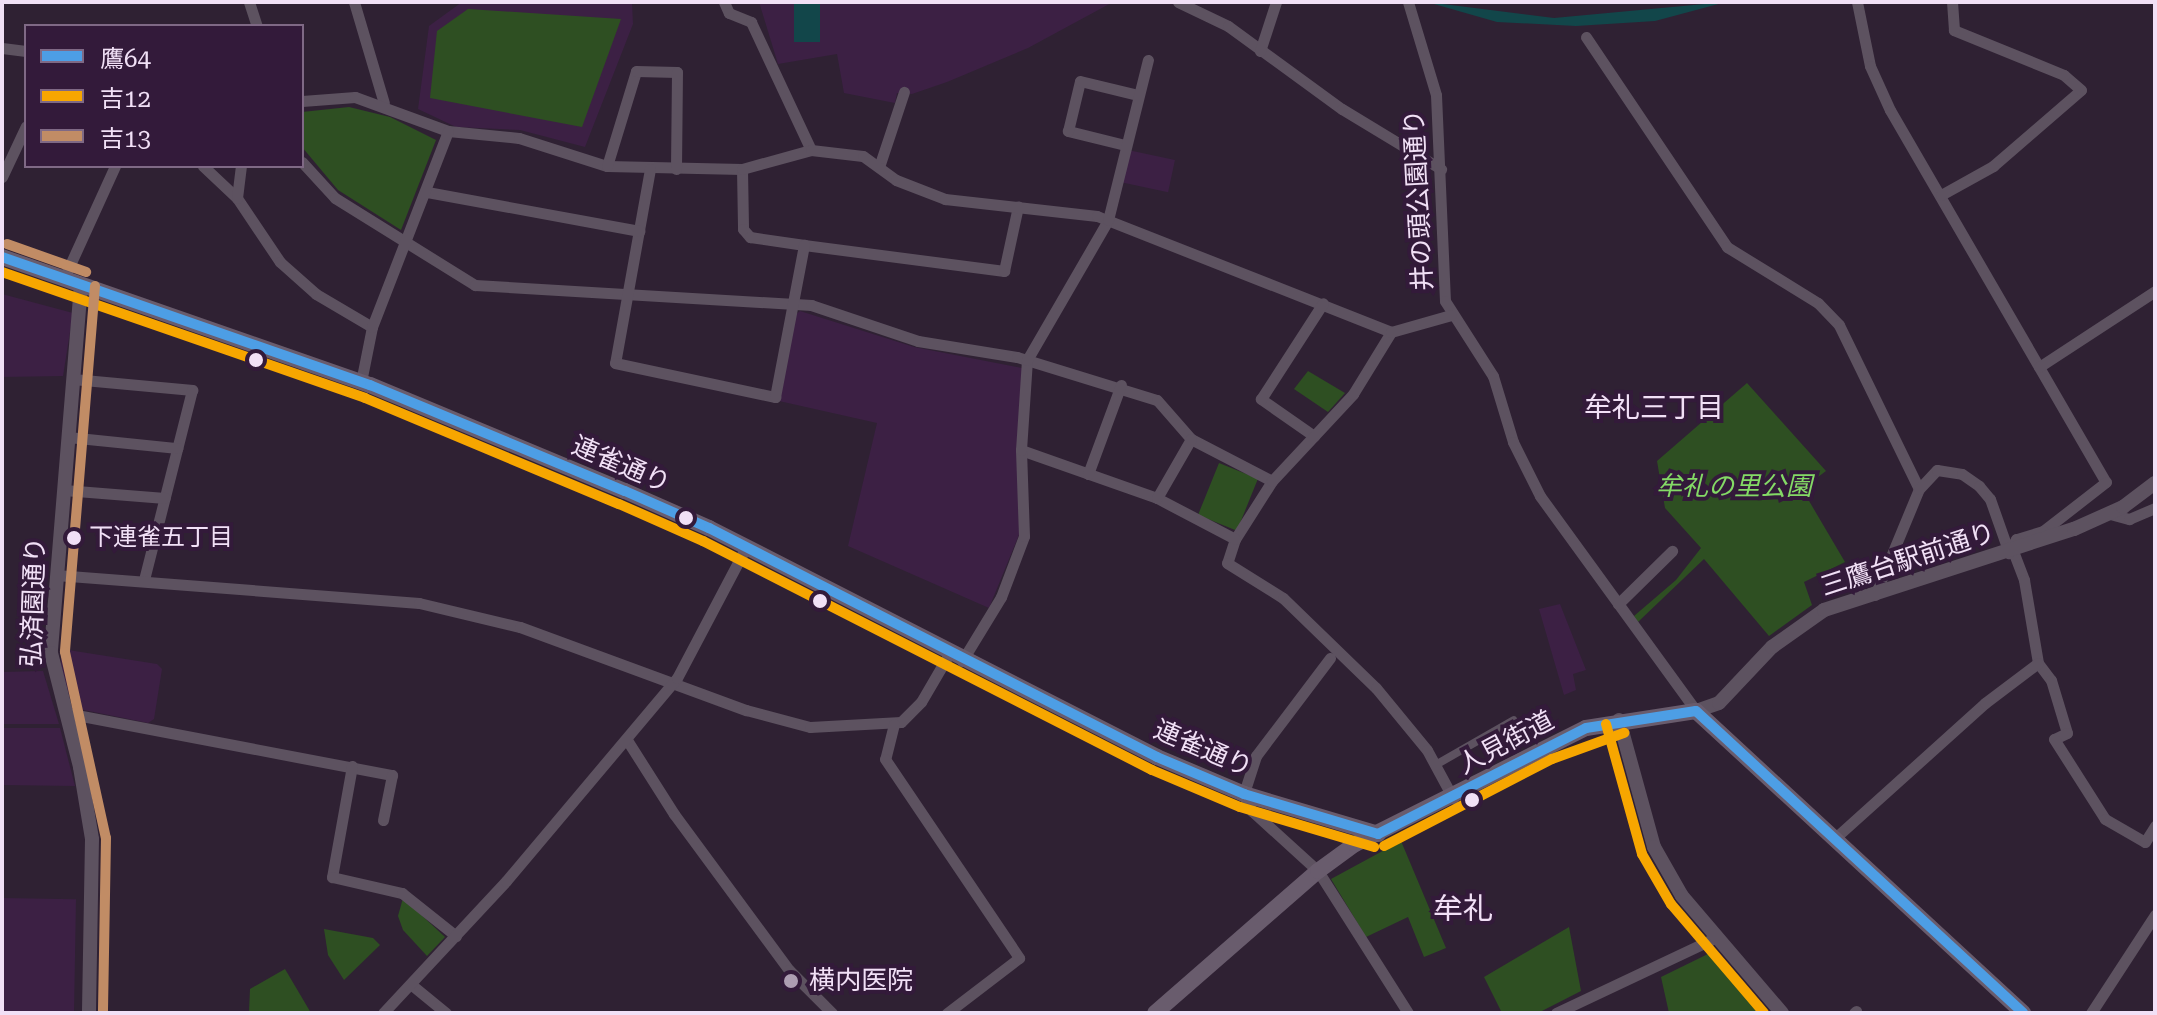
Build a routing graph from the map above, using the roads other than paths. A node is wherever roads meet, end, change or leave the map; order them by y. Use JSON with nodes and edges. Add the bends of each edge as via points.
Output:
{"nodes":[{"id":1,"x":249,"y":2,"type":"edge"},
{"id":2,"x":354,"y":2,"type":"edge"},
{"id":3,"x":724,"y":2,"type":"edge"},
{"id":4,"x":1178,"y":2,"type":"edge"},
{"id":5,"x":1276,"y":2,"type":"edge"},
{"id":6,"x":1408,"y":2,"type":"edge"},
{"id":7,"x":1857,"y":2,"type":"edge"},
{"id":8,"x":1952,"y":2,"type":"edge"},
{"id":9,"x":256,"y":24,"type":"edge"},
{"id":10,"x":1586,"y":37,"type":"dead end"},
{"id":11,"x":2,"y":48,"type":"edge"},
{"id":12,"x":24,"y":51,"type":"edge"},
{"id":13,"x":1260,"y":51,"type":"junction"},
{"id":14,"x":1148,"y":60,"type":"dead end"},
{"id":15,"x":904,"y":92,"type":"dead end"},
{"id":16,"x":1138,"y":95,"type":"junction"},
{"id":17,"x":304,"y":101,"type":"edge"},
{"id":18,"x":384,"y":103,"type":"junction"},
{"id":19,"x":24,"y":130,"type":"edge"},
{"id":20,"x":448,"y":131,"type":"junction"},
{"id":21,"x":1125,"y":145,"type":"junction"},
{"id":22,"x":811,"y":150,"type":"junction"},
{"id":23,"x":304,"y":164,"type":"edge"},
{"id":24,"x":880,"y":164,"type":"junction"},
{"id":25,"x":607,"y":166,"type":"junction"},
{"id":26,"x":114,"y":168,"type":"edge"},
{"id":27,"x":205,"y":168,"type":"edge"},
{"id":28,"x":241,"y":168,"type":"edge"},
{"id":29,"x":650,"y":169,"type":"junction"},
{"id":30,"x":676,"y":169,"type":"junction"},
{"id":31,"x":742,"y":169,"type":"junction"},
{"id":32,"x":1441,"y":169,"type":"junction"},
{"id":33,"x":2,"y":177,"type":"edge"},
{"id":34,"x":427,"y":192,"type":"junction"},
{"id":35,"x":1941,"y":195,"type":"junction"},
{"id":36,"x":237,"y":198,"type":"junction"},
{"id":37,"x":1018,"y":206,"type":"junction"},
{"id":38,"x":1108,"y":220,"type":"junction"},
{"id":39,"x":639,"y":231,"type":"junction"},
{"id":40,"x":406,"y":244,"type":"junction"},
{"id":41,"x":804,"y":245,"type":"junction"},
{"id":42,"x":2,"y":257,"type":"edge"},
{"id":43,"x":64,"y":278,"type":"junction"},
{"id":44,"x":81,"y":285,"type":"junction"},
{"id":45,"x":2155,"y":291,"type":"edge"},
{"id":46,"x":628,"y":293,"type":"junction"},
{"id":47,"x":1323,"y":303,"type":"junction"},
{"id":48,"x":793,"y":304,"type":"junction"},
{"id":49,"x":1451,"y":315,"type":"junction"},
{"id":50,"x":372,"y":327,"type":"junction"},
{"id":51,"x":1391,"y":332,"type":"junction"},
{"id":52,"x":1027,"y":360,"type":"junction"},
{"id":53,"x":2039,"y":367,"type":"junction"},
{"id":54,"x":73,"y":379,"type":"junction"},
{"id":55,"x":361,"y":382,"type":"junction"},
{"id":56,"x":1121,"y":385,"type":"junction"},
{"id":57,"x":1314,"y":436,"type":"junction"},
{"id":58,"x":68,"y":437,"type":"junction"},
{"id":59,"x":1191,"y":439,"type":"junction"},
{"id":60,"x":177,"y":448,"type":"junction"},
{"id":61,"x":1021,"y":450,"type":"junction"},
{"id":62,"x":1088,"y":474,"type":"junction"},
{"id":63,"x":1272,"y":481,"type":"junction"},
{"id":64,"x":2155,"y":483,"type":"edge"},
{"id":65,"x":1919,"y":489,"type":"junction"},
{"id":66,"x":64,"y":490,"type":"junction"},
{"id":67,"x":165,"y":498,"type":"junction"},
{"id":68,"x":1157,"y":498,"type":"junction"},
{"id":69,"x":2155,"y":508,"type":"edge"},
{"id":70,"x":2110,"y":514,"type":"junction"},
{"id":71,"x":1235,"y":539,"type":"junction"},
{"id":72,"x":746,"y":547,"type":"junction"},
{"id":73,"x":1672,"y":551,"type":"dead end"},
{"id":74,"x":2011,"y":552,"type":"junction"},
{"id":75,"x":56,"y":575,"type":"junction"},
{"id":76,"x":144,"y":580,"type":"junction"},
{"id":77,"x":1875,"y":595,"type":"junction"},
{"id":78,"x":1618,"y":604,"type":"junction"},
{"id":79,"x":956,"y":658,"type":"junction"},
{"id":80,"x":1330,"y":658,"type":"dead end"},
{"id":81,"x":2038,"y":663,"type":"junction"},
{"id":82,"x":673,"y":683,"type":"junction"},
{"id":83,"x":1696,"y":711,"type":"junction"},
{"id":84,"x":66,"y":713,"type":"junction"},
{"id":85,"x":1514,"y":720,"type":"dead end"},
{"id":86,"x":1619,"y":720,"type":"junction"},
{"id":87,"x":894,"y":724,"type":"junction"},
{"id":88,"x":627,"y":740,"type":"junction"},
{"id":89,"x":1439,"y":763,"type":"dead end"},
{"id":90,"x":352,"y":766,"type":"junction"},
{"id":91,"x":1244,"y":794,"type":"junction"},
{"id":92,"x":1453,"y":798,"type":"junction"},
{"id":93,"x":383,"y":820,"type":"dead end"},
{"id":94,"x":2155,"y":826,"type":"edge"},
{"id":95,"x":1378,"y":834,"type":"junction"},
{"id":96,"x":1834,"y":839,"type":"junction"},
{"id":97,"x":1318,"y":871,"type":"junction"},
{"id":98,"x":2155,"y":915,"type":"edge"},
{"id":99,"x":456,"y":936,"type":"junction"},
{"id":100,"x":1717,"y":937,"type":"junction"},
{"id":101,"x":413,"y":986,"type":"junction"},
{"id":102,"x":89,"y":1013,"type":"edge"},
{"id":103,"x":383,"y":1013,"type":"edge"},
{"id":104,"x":446,"y":1013,"type":"edge"},
{"id":105,"x":832,"y":1013,"type":"edge"},
{"id":106,"x":947,"y":1013,"type":"edge"},
{"id":107,"x":1155,"y":1013,"type":"edge"},
{"id":108,"x":1408,"y":1013,"type":"edge"},
{"id":109,"x":1556,"y":1013,"type":"edge"},
{"id":110,"x":1782,"y":1013,"type":"edge"},
{"id":111,"x":2022,"y":1013,"type":"edge"},
{"id":112,"x":2091,"y":1013,"type":"edge"}],
"edges":[{"from":1,"to":9,"type":"street"},
{"from":2,"to":18,"type":"street"},
{"from":3,"to":22,"type":"street","via":[[729,13],[751,22]]},
{"from":4,"to":13,"type":"street","via":[[1228,26]]},
{"from":5,"to":13,"type":"street"},
{"from":6,"to":32,"type":"street","name":"井の頭公園通り","via":[[1434,78]]},
{"from":7,"to":35,"type":"street","via":[[1870,66]]},
{"from":8,"to":35,"type":"street","via":[[1954,30],[2064,75],[2081,90],[1993,166]]},
{"from":10,"to":65,"type":"street","via":[[1727,247],[1818,303],[1839,325]]},
{"from":11,"to":12,"type":"street"},
{"from":13,"to":32,"type":"street"},
{"from":14,"to":16,"type":"street"},
{"from":15,"to":24,"type":"street"},
{"from":16,"to":21,"type":"street"},
{"from":16,"to":21,"type":"street","via":[[1080,81],[1068,131]]},
{"from":17,"to":18,"type":"street","via":[[355,97]]},
{"from":18,"to":20,"type":"street"},
{"from":19,"to":33,"type":"street"},
{"from":20,"to":25,"type":"street","via":[[519,138]]},
{"from":20,"to":34,"type":"street"},
{"from":21,"to":38,"type":"street"},
{"from":22,"to":24,"type":"street","via":[[863,156]]},
{"from":22,"to":31,"type":"street"},
{"from":23,"to":40,"type":"street","via":[[335,198]]},
{"from":24,"to":37,"type":"street","via":[[896,180],[945,199]]},
{"from":25,"to":29,"type":"street"},
{"from":25,"to":30,"type":"street","via":[[636,71],[677,72]]},
{"from":26,"to":43,"type":"street"},
{"from":27,"to":36,"type":"street"},
{"from":28,"to":36,"type":"street"},
{"from":29,"to":30,"type":"street"},
{"from":29,"to":39,"type":"street"},
{"from":30,"to":31,"type":"street"},
{"from":31,"to":41,"type":"street","via":[[743,229],[750,237]]},
{"from":32,"to":49,"type":"street","name":"井の頭公園通り","via":[[1440,271]]},
{"from":34,"to":39,"type":"street"},
{"from":34,"to":40,"type":"street"},
{"from":35,"to":53,"type":"street"},
{"from":36,"to":50,"type":"street","via":[[280,262],[323,300]]},
{"from":37,"to":38,"type":"street","via":[[1071,210]]},
{"from":37,"to":41,"type":"street","via":[[1004,271]]},
{"from":38,"to":47,"type":"street","via":[[1203,261]]},
{"from":38,"to":52,"type":"street"},
{"from":39,"to":46,"type":"street"},
{"from":40,"to":46,"type":"street","via":[[475,285]]},
{"from":40,"to":50,"type":"street"},
{"from":41,"to":48,"type":"street"},
{"from":42,"to":43,"type":"main road","name":"連雀通り"},
{"from":43,"to":44,"type":"main road","name":"連雀通り"},
{"from":44,"to":54,"type":"street","name":"弘済園通り"},
{"from":44,"to":55,"type":"main road","name":"連雀通り"},
{"from":45,"to":53,"type":"street"},
{"from":46,"to":48,"type":"street"},
{"from":46,"to":48,"type":"street","via":[[615,363],[775,397]]},
{"from":47,"to":51,"type":"street"},
{"from":47,"to":57,"type":"street","via":[[1261,399]]},
{"from":48,"to":52,"type":"street","via":[[918,341]]},
{"from":49,"to":51,"type":"street"},
{"from":49,"to":78,"type":"street","name":"井の頭公園通り","via":[[1493,376],[1525,470]]},
{"from":50,"to":55,"type":"street"},
{"from":51,"to":57,"type":"street","via":[[1353,394]]},
{"from":52,"to":56,"type":"street"},
{"from":52,"to":61,"type":"street"},
{"from":53,"to":74,"type":"street","via":[[2106,482],[2043,531],[2016,539]]},
{"from":54,"to":58,"type":"street","name":"弘済園通り"},
{"from":54,"to":60,"type":"street","via":[[192,390]]},
{"from":55,"to":72,"type":"main road","name":"連雀通り"},
{"from":56,"to":59,"type":"street","via":[[1157,400]]},
{"from":56,"to":62,"type":"street"},
{"from":57,"to":63,"type":"street"},
{"from":58,"to":60,"type":"street"},
{"from":58,"to":66,"type":"street","name":"弘済園通り"},
{"from":59,"to":63,"type":"street"},
{"from":59,"to":68,"type":"street"},
{"from":60,"to":67,"type":"street"},
{"from":61,"to":62,"type":"street"},
{"from":61,"to":79,"type":"street","via":[[1024,536],[1001,597]]},
{"from":62,"to":68,"type":"street"},
{"from":63,"to":71,"type":"street"},
{"from":64,"to":70,"type":"street","name":"三鷹台駅前通り"},
{"from":65,"to":74,"type":"street","via":[[1937,470],[1962,474],[1990,499]]},
{"from":65,"to":77,"type":"street"},
{"from":66,"to":67,"type":"street"},
{"from":66,"to":75,"type":"street","name":"弘済園通り"},
{"from":67,"to":76,"type":"street"},
{"from":68,"to":71,"type":"street"},
{"from":69,"to":70,"type":"street","via":[[2129,519]]},
{"from":70,"to":74,"type":"street","name":"三鷹台駅前通り"},
{"from":71,"to":92,"type":"street","via":[[1227,563],[1283,598],[1376,688],[1427,750]]},
{"from":72,"to":79,"type":"main road","name":"連雀通り"},
{"from":72,"to":82,"type":"street"},
{"from":73,"to":78,"type":"street"},
{"from":74,"to":77,"type":"street","name":"三鷹台駅前通り"},
{"from":74,"to":81,"type":"street","via":[[2024,580]]},
{"from":75,"to":76,"type":"street"},
{"from":75,"to":84,"type":"street","name":"弘済園通り","via":[[52,663]]},
{"from":76,"to":82,"type":"street","via":[[419,603],[520,627]]},
{"from":77,"to":83,"type":"street","name":"三鷹台駅前通り","via":[[1814,616],[1772,647],[1719,703]]},
{"from":78,"to":83,"type":"street","name":"井の頭公園通り"},
{"from":79,"to":87,"type":"street","via":[[915,710]]},
{"from":79,"to":91,"type":"main road","name":"連雀通り"},
{"from":80,"to":91,"type":"street","via":[[1256,756]]},
{"from":81,"to":94,"type":"street","via":[[2051,680],[2067,733],[2054,739],[2105,819],[2145,842]]},
{"from":81,"to":96,"type":"street","via":[[1985,703]]},
{"from":82,"to":87,"type":"street","via":[[810,727]]},
{"from":82,"to":88,"type":"street"},
{"from":83,"to":86,"type":"main road","name":"人見街道"},
{"from":83,"to":96,"type":"main road"},
{"from":84,"to":90,"type":"street"},
{"from":84,"to":102,"type":"street","name":"弘済園通り","via":[[93,843]]},
{"from":85,"to":89,"type":"street"},
{"from":86,"to":92,"type":"main road","name":"人見街道","via":[[1546,746]]},
{"from":86,"to":100,"type":"street","via":[[1654,847],[1682,896]]},
{"from":87,"to":106,"type":"street","via":[[885,759],[1019,958]]},
{"from":88,"to":99,"type":"street"},
{"from":88,"to":105,"type":"street","via":[[674,814],[789,970]]},
{"from":90,"to":93,"type":"street","via":[[392,775]]},
{"from":90,"to":99,"type":"street","via":[[332,877],[402,893]]},
{"from":91,"to":95,"type":"main road","name":"連雀通り"},
{"from":91,"to":97,"type":"street","via":[[1252,811]]},
{"from":92,"to":95,"type":"main road","name":"人見街道"},
{"from":95,"to":97,"type":"main road","name":"人見街道"},
{"from":96,"to":111,"type":"main road"},
{"from":97,"to":107,"type":"main road","name":"人見街道"},
{"from":97,"to":108,"type":"street"},
{"from":98,"to":112,"type":"street"},
{"from":99,"to":101,"type":"street"},
{"from":100,"to":109,"type":"street"},
{"from":100,"to":110,"type":"street"},
{"from":101,"to":103,"type":"street"},
{"from":101,"to":104,"type":"street"}]}
